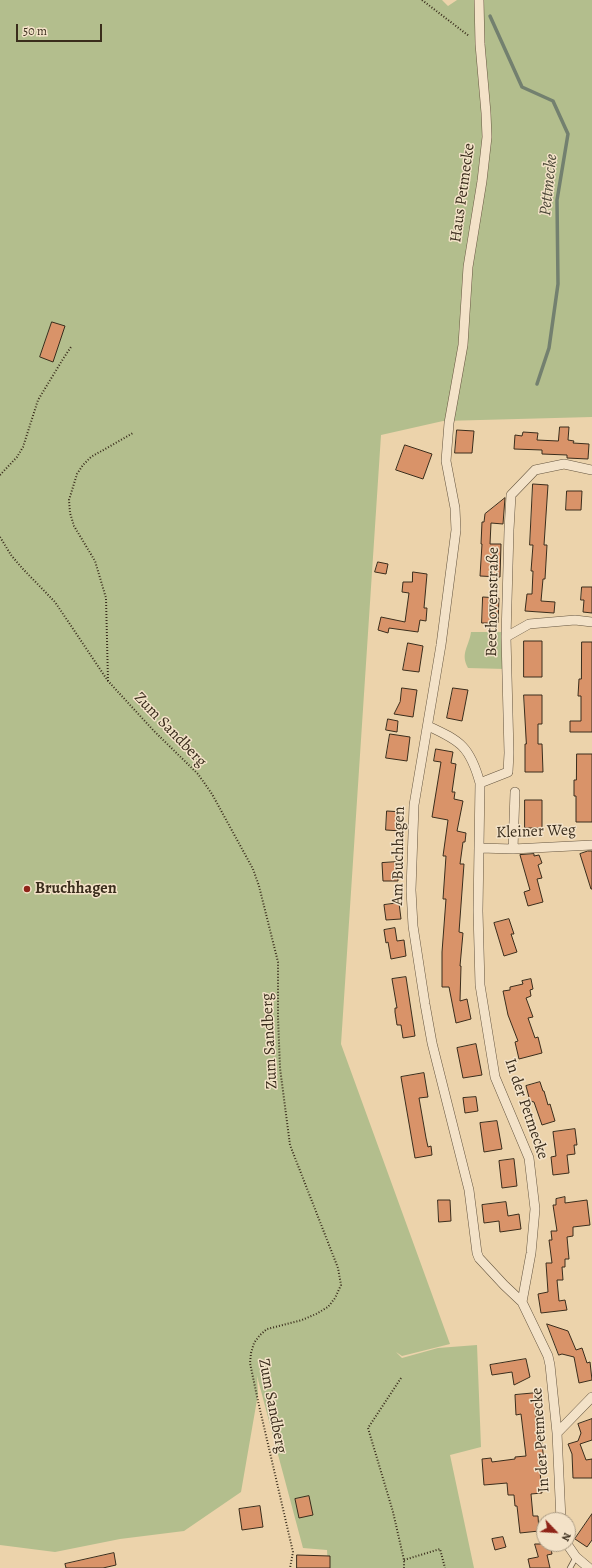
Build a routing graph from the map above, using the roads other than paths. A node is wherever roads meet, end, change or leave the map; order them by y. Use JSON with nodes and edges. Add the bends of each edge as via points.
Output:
{"nodes":[{"id":1,"x":479,"y":0,"type":"edge"},
{"id":2,"x":455,"y":390,"type":"joint"},
{"id":3,"x":592,"y":470,"type":"edge"},
{"id":4,"x":592,"y":622,"type":"edge"},
{"id":5,"x":506,"y":637,"type":"junction"},
{"id":6,"x":428,"y":726,"type":"junction"},
{"id":7,"x":480,"y":782,"type":"junction"},
{"id":8,"x":515,"y":792,"type":"dead end"},
{"id":9,"x":592,"y":845,"type":"edge"},
{"id":10,"x":480,"y":848,"type":"junction"},
{"id":11,"x":513,"y":848,"type":"junction"},
{"id":12,"x":522,"y":1302,"type":"junction"},
{"id":13,"x":592,"y":1397,"type":"edge"},
{"id":14,"x":557,"y":1433,"type":"junction"},
{"id":15,"x":561,"y":1512,"type":"edge"},
{"id":16,"x":573,"y":1552,"type":"edge"},
{"id":17,"x":576,"y":1557,"type":"junction"},
{"id":18,"x":570,"y":1568,"type":"edge"},
{"id":19,"x":589,"y":1568,"type":"edge"}],
"edges":[{"from":1,"to":2,"type":"street","name":"Haus Petmecke","via":[[487,137],[468,267],[463,344]]},
{"from":2,"to":6,"type":"street","name":"Am Buchhagen","via":[[446,461],[455,508],[456,530],[442,645]]},
{"from":3,"to":5,"type":"street","name":"Beethovenstraße","via":[[564,464],[535,470],[511,495]]},
{"from":4,"to":5,"type":"street","via":[[575,620],[530,624]]},
{"from":5,"to":7,"type":"street","name":"Beethovenstraße","via":[[508,772]]},
{"from":6,"to":7,"type":"street","name":"In der Petmecke","via":[[466,749],[475,763]]},
{"from":6,"to":12,"type":"street","name":"Am Buchhagen","via":[[414,805],[411,890],[418,961],[432,1044],[470,1190],[476,1253]]},
{"from":7,"to":10,"type":"street","name":"In der Petmecke"},
{"from":8,"to":11,"type":"street"},
{"from":9,"to":11,"type":"street","name":"Kleiner Weg"},
{"from":10,"to":11,"type":"street","name":"Kleiner Weg"},
{"from":10,"to":12,"type":"street","name":"In der Petmecke","via":[[480,985],[495,1077],[529,1158],[535,1209],[531,1253]]},
{"from":12,"to":14,"type":"street","name":"In der Petmecke","via":[[548,1356]]},
{"from":13,"to":14,"type":"street"},
{"from":14,"to":15,"type":"street","name":"In der Petmecke"},
{"from":16,"to":17,"type":"street"},
{"from":17,"to":18,"type":"lane"},
{"from":17,"to":19,"type":"street"}]}
